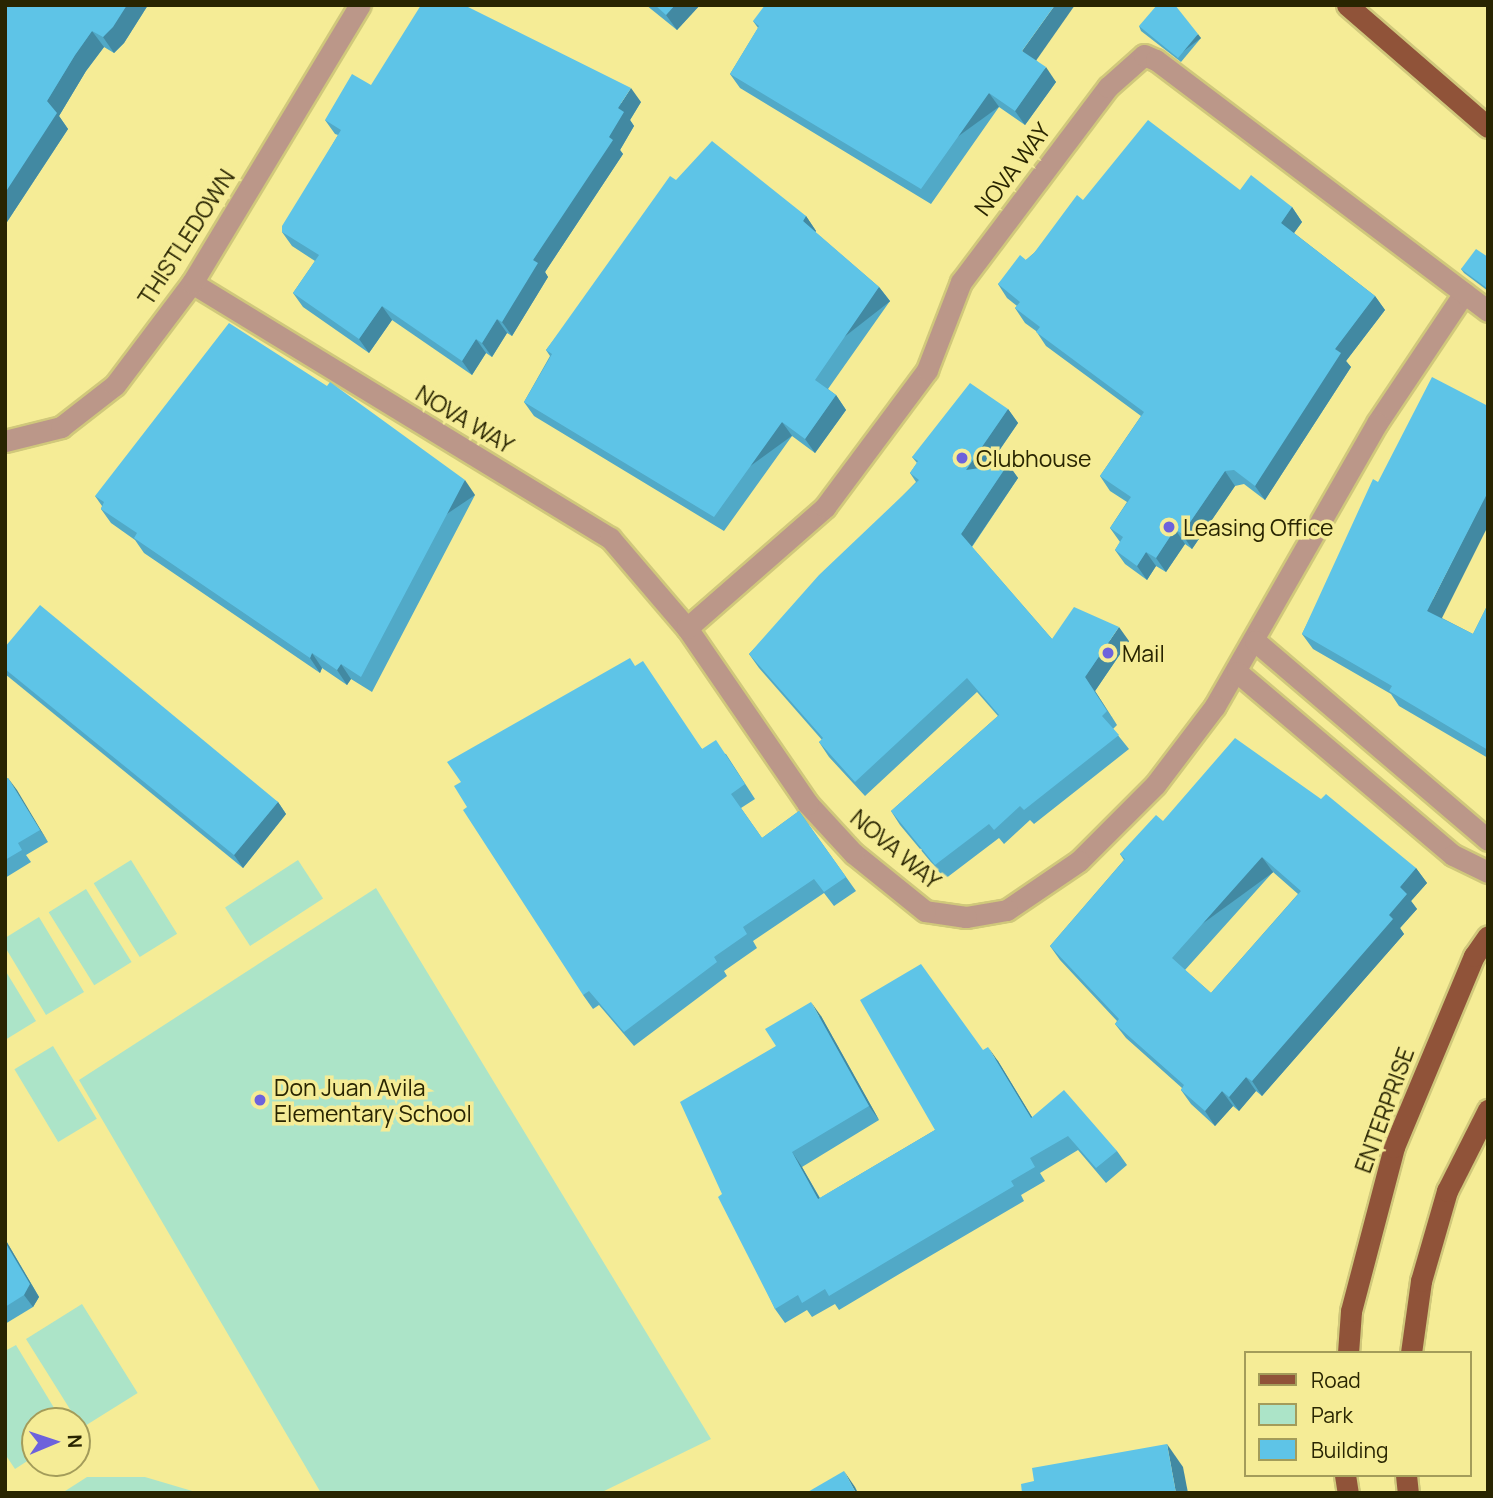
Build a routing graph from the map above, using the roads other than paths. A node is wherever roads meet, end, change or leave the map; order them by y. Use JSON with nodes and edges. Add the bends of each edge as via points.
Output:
{"nodes":[{"id":1,"x":360,"y":5,"type":"edge"},
{"id":2,"x":1348,"y":5,"type":"edge"},
{"id":3,"x":1488,"y":127,"type":"edge"},
{"id":4,"x":192,"y":283,"type":"junction"},
{"id":5,"x":1464,"y":293,"type":"junction"},
{"id":6,"x":1488,"y":311,"type":"edge"},
{"id":7,"x":5,"y":441,"type":"edge"},
{"id":8,"x":687,"y":628,"type":"junction"},
{"id":9,"x":1255,"y":641,"type":"junction"},
{"id":10,"x":1237,"y":672,"type":"junction"},
{"id":11,"x":1488,"y":840,"type":"edge"},
{"id":12,"x":1488,"y":872,"type":"edge"},
{"id":13,"x":1488,"y":936,"type":"edge"},
{"id":14,"x":1488,"y":1110,"type":"edge"},
{"id":15,"x":1348,"y":1351,"type":"edge"},
{"id":16,"x":1410,"y":1351,"type":"edge"}],
"edges":[{"from":1,"to":4,"type":"street","name":"THISTLEDOWN"},
{"from":2,"to":3,"type":"main road"},
{"from":4,"to":7,"type":"street","name":"THISTLEDOWN","via":[[115,385],[61,427]]},
{"from":4,"to":8,"type":"street","name":"NOVA WAY","via":[[610,538]]},
{"from":5,"to":6,"type":"street","name":"NOVA WAY"},
{"from":5,"to":8,"type":"street","name":"NOVA WAY","via":[[1144,55],[1108,87],[961,282],[927,370],[825,507]]},
{"from":5,"to":9,"type":"street","name":"NOVA WAY","via":[[1377,423]]},
{"from":8,"to":10,"type":"street","name":"NOVA WAY","via":[[808,804],[853,853],[925,911],[966,917],[1007,910],[1079,861],[1155,785]]},
{"from":9,"to":10,"type":"street","name":"NOVA WAY"},
{"from":9,"to":11,"type":"street"},
{"from":10,"to":12,"type":"street","via":[[1453,855]]},
{"from":13,"to":15,"type":"main road","name":"ENTERPRISE","via":[[1474,956],[1394,1147],[1351,1311]]},
{"from":14,"to":16,"type":"main road","via":[[1447,1191],[1421,1282]]}]}
